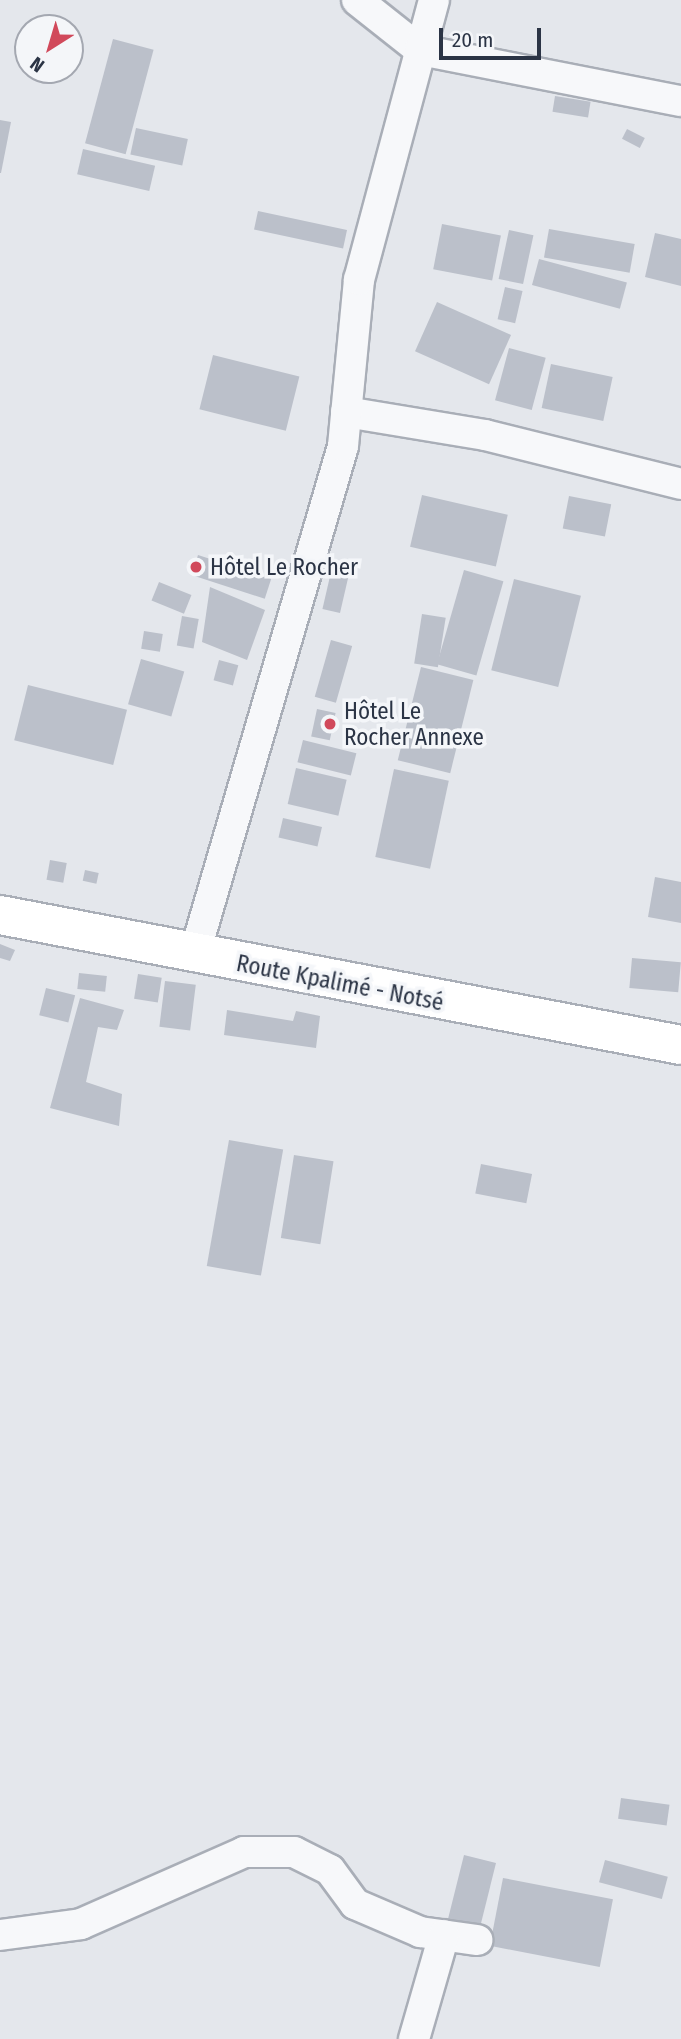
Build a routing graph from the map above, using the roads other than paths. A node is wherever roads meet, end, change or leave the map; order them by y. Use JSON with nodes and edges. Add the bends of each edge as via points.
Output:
{"nodes":[{"id":1,"x":357,"y":0,"type":"edge"},
{"id":2,"x":434,"y":0,"type":"edge"},
{"id":3,"x":420,"y":50,"type":"junction"},
{"id":4,"x":681,"y":101,"type":"edge"},
{"id":5,"x":346,"y":412,"type":"junction"},
{"id":6,"x":681,"y":484,"type":"edge"},
{"id":7,"x":0,"y":915,"type":"edge"},
{"id":8,"x":194,"y":956,"type":"junction"},
{"id":9,"x":681,"y":1045,"type":"edge"},
{"id":10,"x":0,"y":1935,"type":"edge"},
{"id":11,"x":444,"y":1935,"type":"junction"},
{"id":12,"x":477,"y":1940,"type":"dead end"},
{"id":13,"x":414,"y":2039,"type":"edge"}],
"edges":[{"from":1,"to":3,"type":"street"},
{"from":2,"to":3,"type":"street"},
{"from":3,"to":4,"type":"street"},
{"from":3,"to":5,"type":"street","via":[[359,280]]},
{"from":5,"to":6,"type":"street","via":[[485,435]]},
{"from":5,"to":8,"type":"street","via":[[343,446]]},
{"from":7,"to":8,"type":"main road","name":"Route Kpalimé - Notsé"},
{"from":8,"to":9,"type":"main road","name":"Route Kpalimé - Notsé"},
{"from":10,"to":11,"type":"street","via":[[81,1924],[244,1852],[294,1852],[330,1870],[355,1905]]},
{"from":11,"to":12,"type":"street"},
{"from":11,"to":13,"type":"street"}]}
